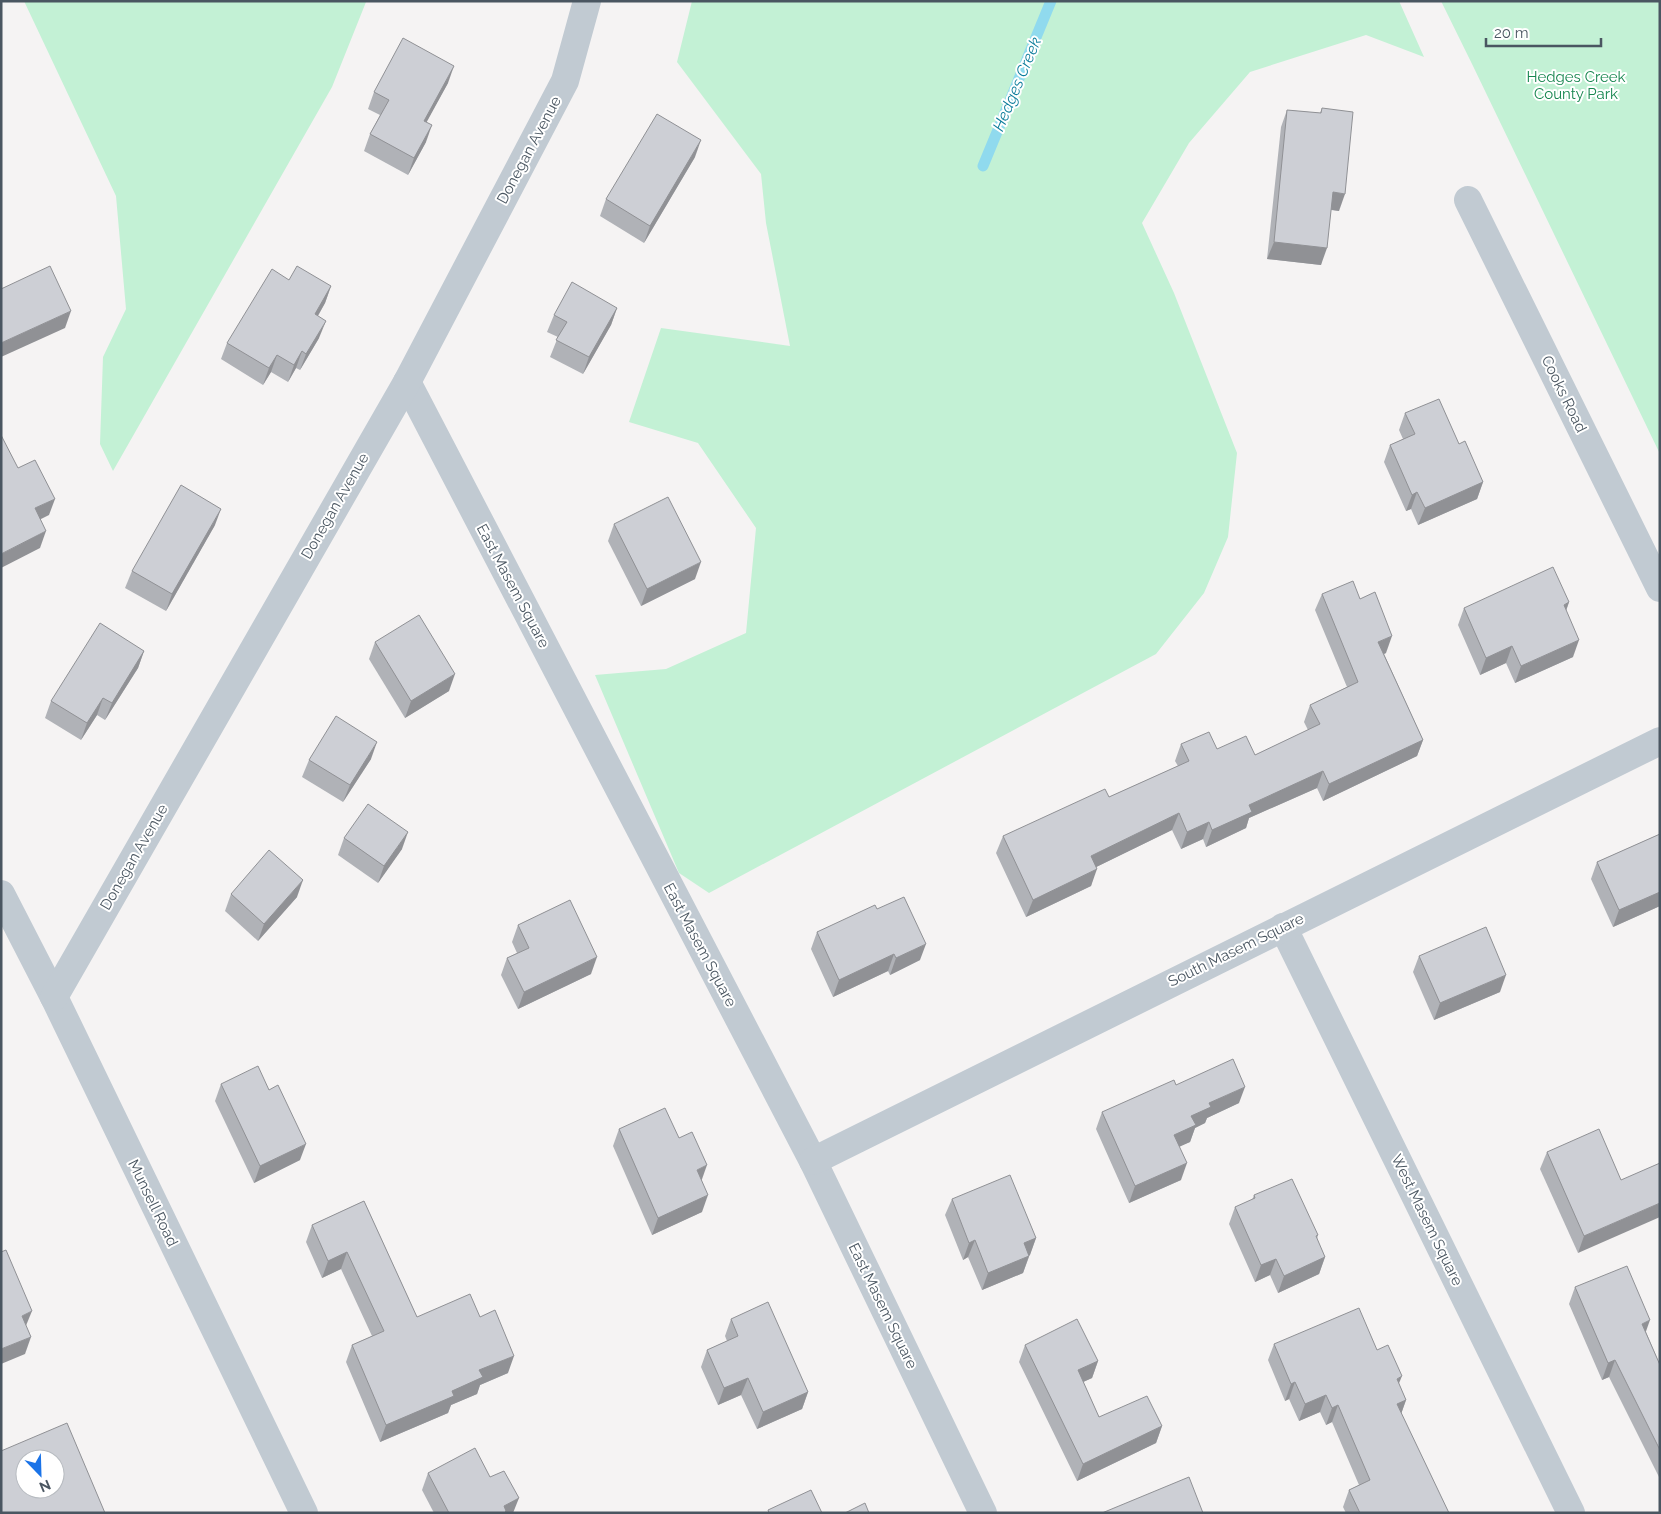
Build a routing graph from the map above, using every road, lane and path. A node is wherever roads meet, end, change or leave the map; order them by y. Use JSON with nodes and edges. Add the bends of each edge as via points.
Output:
{"nodes":[{"id":1,"x":587,"y":1,"type":"edge"},
{"id":2,"x":1468,"y":200,"type":"dead end"},
{"id":3,"x":406,"y":382,"type":"junction"},
{"id":4,"x":1660,"y":588,"type":"edge"},
{"id":5,"x":1660,"y":741,"type":"edge"},
{"id":6,"x":1,"y":894,"type":"edge"},
{"id":7,"x":1283,"y":927,"type":"junction"},
{"id":8,"x":54,"y":997,"type":"junction"},
{"id":9,"x":813,"y":1161,"type":"junction"},
{"id":10,"x":304,"y":1513,"type":"edge"},
{"id":11,"x":983,"y":1513,"type":"edge"},
{"id":12,"x":1571,"y":1513,"type":"edge"}],
"edges":[{"from":1,"to":3,"type":"street","name":"Donegan Avenue","via":[[565,81]]},
{"from":2,"to":4,"type":"street","name":"Cooks Road"},
{"from":3,"to":8,"type":"street","name":"Donegan Avenue"},
{"from":3,"to":9,"type":"street","name":"East Masem Square"},
{"from":5,"to":7,"type":"street","name":"South Masem Square"},
{"from":6,"to":8,"type":"street","name":"Munsell Road"},
{"from":7,"to":9,"type":"street","name":"South Masem Square"},
{"from":7,"to":12,"type":"street","name":"West Masem Square"},
{"from":8,"to":10,"type":"street","name":"Munsell Road"},
{"from":9,"to":11,"type":"street","name":"East Masem Square"}]}
